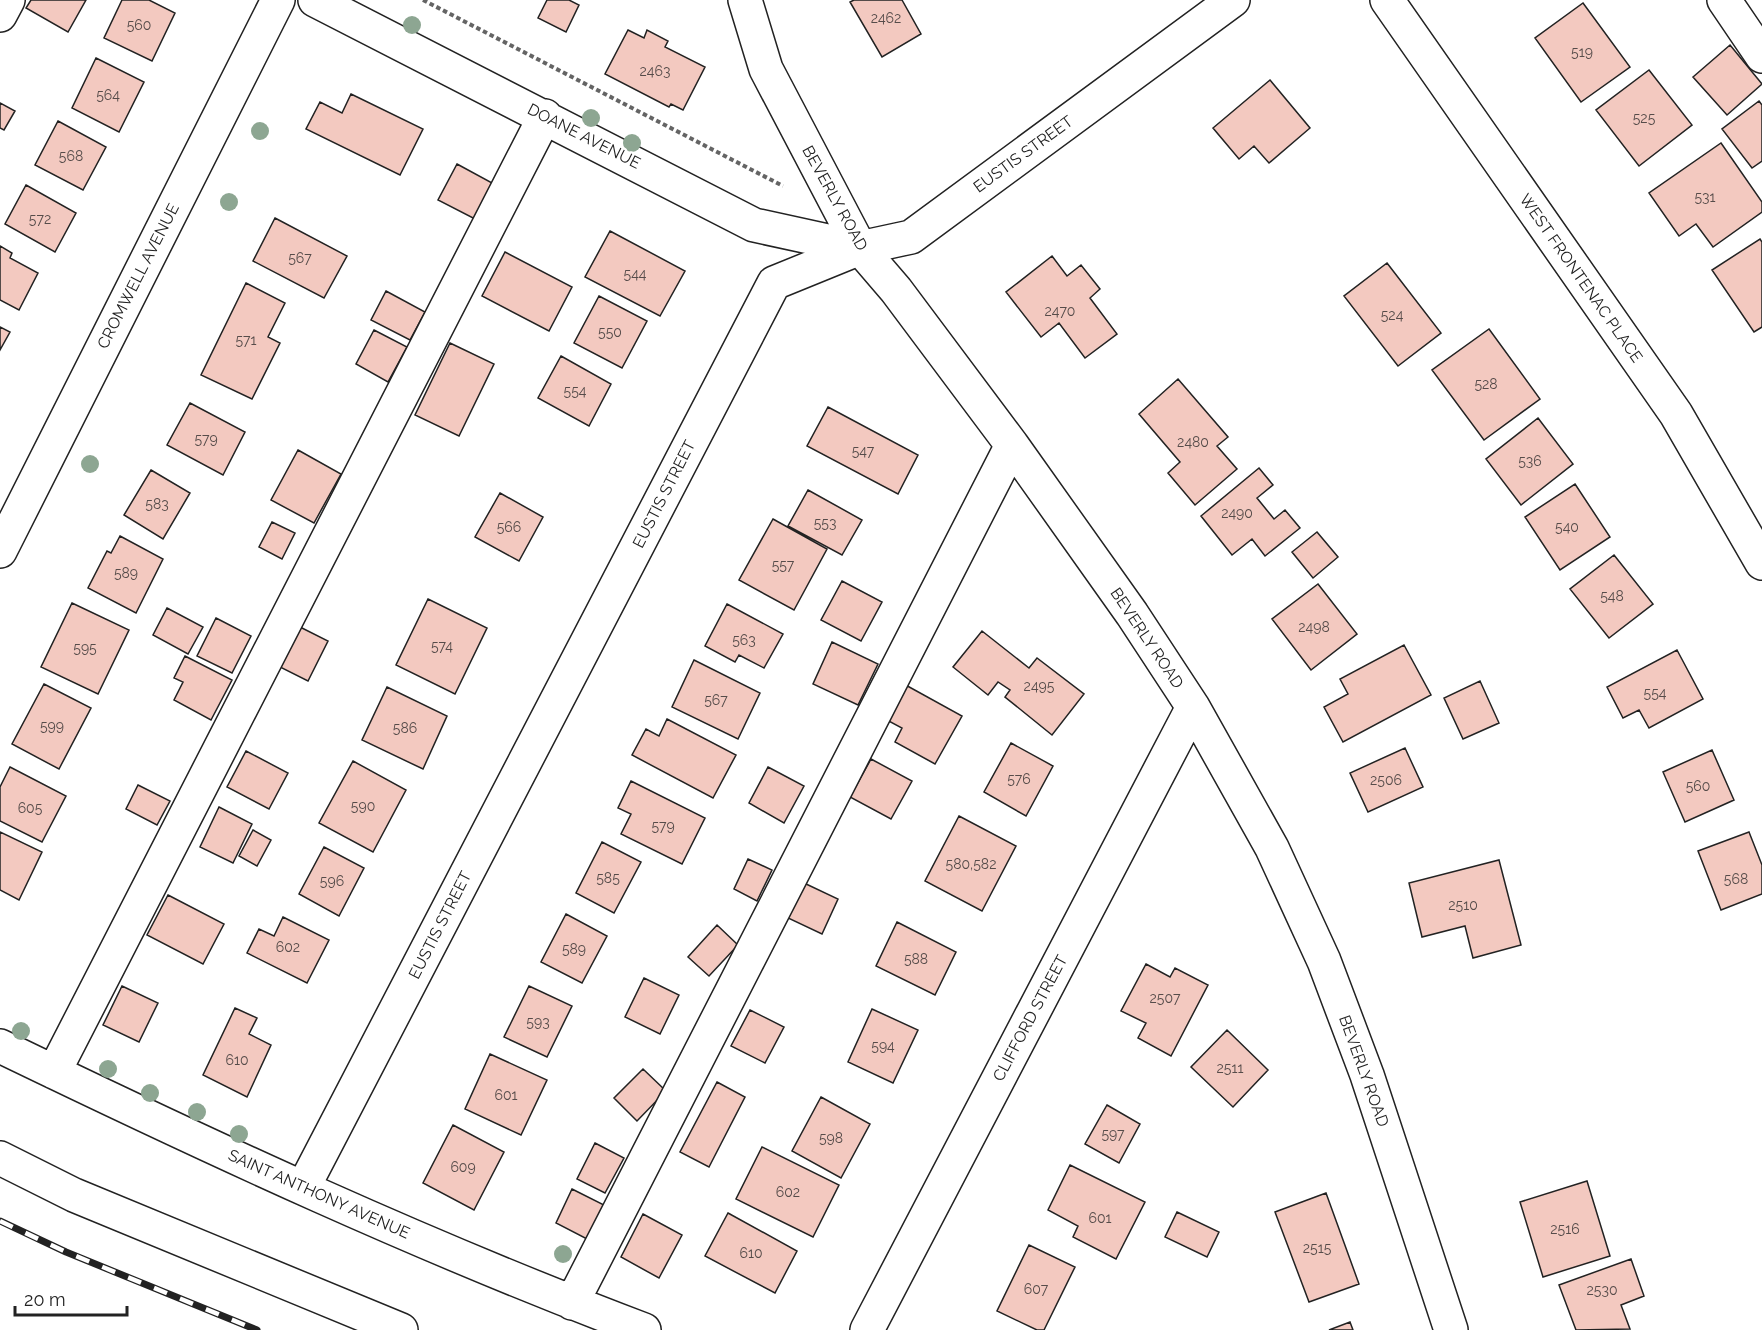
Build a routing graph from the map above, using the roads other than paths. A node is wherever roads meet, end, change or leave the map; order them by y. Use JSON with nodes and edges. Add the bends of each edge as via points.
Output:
{"nodes":[{"id":1,"x":8,"y":0,"type":"edge"},
{"id":2,"x":278,"y":0,"type":"edge"},
{"id":3,"x":315,"y":0,"type":"edge"},
{"id":4,"x":745,"y":0,"type":"edge"},
{"id":5,"x":1233,"y":0,"type":"edge"},
{"id":6,"x":1387,"y":0,"type":"edge"},
{"id":7,"x":1724,"y":0,"type":"edge"},
{"id":8,"x":0,"y":15,"type":"edge"},
{"id":9,"x":1762,"y":56,"type":"edge"},
{"id":10,"x":545,"y":116,"type":"junction"},
{"id":11,"x":861,"y":248,"type":"junction"},
{"id":12,"x":1012,"y":445,"type":"junction"},
{"id":13,"x":0,"y":552,"type":"edge"},
{"id":14,"x":1762,"y":564,"type":"edge"},
{"id":15,"x":1193,"y":707,"type":"junction"},
{"id":16,"x":0,"y":1046,"type":"edge"},
{"id":17,"x":54,"y":1072,"type":"junction"},
{"id":18,"x":0,"y":1158,"type":"edge"},
{"id":19,"x":303,"y":1188,"type":"junction"},
{"id":20,"x":572,"y":1303,"type":"junction"},
{"id":21,"x":401,"y":1330,"type":"edge"},
{"id":22,"x":644,"y":1330,"type":"edge"},
{"id":23,"x":867,"y":1330,"type":"edge"},
{"id":24,"x":1451,"y":1330,"type":"edge"}],
"edges":[{"from":1,"to":8,"type":"street"},
{"from":2,"to":13,"type":"street","name":"CROMWELL AVENUE"},
{"from":3,"to":10,"type":"street","name":"DOANE AVENUE"},
{"from":4,"to":11,"type":"street","name":"BEVERLY ROAD","via":[[766,69]]},
{"from":5,"to":11,"type":"street","name":"EUSTIS STREET","via":[[911,237]]},
{"from":6,"to":14,"type":"street","name":"WEST FRONTENAC PLACE","via":[[1676,414]]},
{"from":7,"to":9,"type":"street"},
{"from":10,"to":11,"type":"street","name":"DOANE AVENUE","via":[[754,225]]},
{"from":10,"to":17,"type":"street"},
{"from":11,"to":12,"type":"street","name":"BEVERLY ROAD"},
{"from":11,"to":19,"type":"street","name":"EUSTIS STREET","via":[[774,283]]},
{"from":12,"to":15,"type":"street","name":"BEVERLY ROAD"},
{"from":12,"to":20,"type":"street"},
{"from":15,"to":23,"type":"street","name":"CLIFFORD STREET"},
{"from":15,"to":24,"type":"street","name":"BEVERLY ROAD","via":[[1272,848],[1324,962]]},
{"from":16,"to":17,"type":"street","name":"SAINT ANTHONY AVENUE"},
{"from":17,"to":19,"type":"street","name":"SAINT ANTHONY AVENUE"},
{"from":18,"to":21,"type":"street","via":[[74,1195]]},
{"from":19,"to":20,"type":"street","name":"SAINT ANTHONY AVENUE"},
{"from":20,"to":22,"type":"street","name":"SAINT ANTHONY AVENUE"}]}
